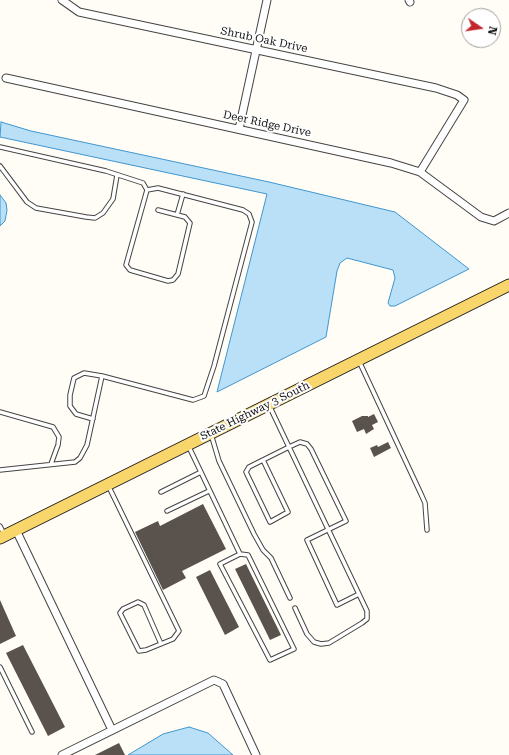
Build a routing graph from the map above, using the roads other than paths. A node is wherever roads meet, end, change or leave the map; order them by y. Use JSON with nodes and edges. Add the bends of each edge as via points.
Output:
{"nodes":[{"id":1,"x":62,"y":0,"type":"edge"},
{"id":2,"x":267,"y":0,"type":"edge"},
{"id":3,"x":256,"y":50,"type":"junction"},
{"id":4,"x":6,"y":78,"type":"dead end"},
{"id":5,"x":239,"y":129,"type":"junction"},
{"id":6,"x":0,"y":147,"type":"edge"},
{"id":7,"x":0,"y":166,"type":"edge"},
{"id":8,"x":420,"y":172,"type":"junction"},
{"id":9,"x":117,"y":175,"type":"junction"},
{"id":10,"x":147,"y":190,"type":"junction"},
{"id":11,"x":183,"y":194,"type":"junction"},
{"id":12,"x":158,"y":210,"type":"dead end"},
{"id":13,"x":509,"y":213,"type":"edge"},
{"id":14,"x":177,"y":215,"type":"junction"},
{"id":15,"x":509,"y":285,"type":"edge"},
{"id":16,"x":358,"y":360,"type":"junction"},
{"id":17,"x":102,"y":376,"type":"junction"},
{"id":18,"x":268,"y":404,"type":"junction"},
{"id":19,"x":0,"y":412,"type":"edge"},
{"id":20,"x":93,"y":420,"type":"junction"},
{"id":21,"x":211,"y":433,"type":"junction"},
{"id":22,"x":188,"y":444,"type":"junction"},
{"id":23,"x":289,"y":447,"type":"junction"},
{"id":24,"x":263,"y":460,"type":"junction"},
{"id":25,"x":51,"y":464,"type":"junction"},
{"id":26,"x":0,"y":470,"type":"edge"},
{"id":27,"x":201,"y":472,"type":"junction"},
{"id":28,"x":108,"y":484,"type":"junction"},
{"id":29,"x":209,"y":490,"type":"junction"},
{"id":30,"x":161,"y":492,"type":"dead end"},
{"id":31,"x":167,"y":511,"type":"dead end"},
{"id":32,"x":328,"y":529,"type":"junction"},
{"id":33,"x":16,"y":530,"type":"junction"},
{"id":34,"x":427,"y":530,"type":"dead end"},
{"id":35,"x":2,"y":533,"type":"edge"},
{"id":36,"x":240,"y":554,"type":"junction"},
{"id":37,"x":359,"y":594,"type":"junction"},
{"id":38,"x":290,"y":598,"type":"dead end"},
{"id":39,"x":295,"y":608,"type":"dead end"},
{"id":40,"x":161,"y":644,"type":"junction"},
{"id":41,"x":0,"y":667,"type":"edge"},
{"id":42,"x":112,"y":730,"type":"junction"},
{"id":43,"x":32,"y":732,"type":"dead end"},
{"id":44,"x":62,"y":755,"type":"edge"},
{"id":45,"x":256,"y":755,"type":"edge"}],
"edges":[{"from":1,"to":3,"type":"street","name":"Shrub Oak Drive","via":[[79,12]]},
{"from":2,"to":3,"type":"street"},
{"from":3,"to":5,"type":"street"},
{"from":3,"to":8,"type":"street","name":"Shrub Oak Drive","via":[[436,88],[464,100]]},
{"from":4,"to":5,"type":"street","name":"Deer Ridge Drive"},
{"from":5,"to":8,"type":"street","name":"Deer Ridge Drive","via":[[391,163]]},
{"from":6,"to":9,"type":"lane"},
{"from":7,"to":9,"type":"lane","via":[[27,202],[36,208],[95,218],[103,213],[113,199]]},
{"from":8,"to":13,"type":"street","name":"Deer Ridge Drive","via":[[481,217],[494,221]]},
{"from":9,"to":10,"type":"lane","via":[[143,184]]},
{"from":10,"to":11,"type":"lane","via":[[158,188]]},
{"from":10,"to":14,"type":"lane","via":[[127,268],[168,281],[176,278],[190,223],[185,217]]},
{"from":11,"to":14,"type":"lane"},
{"from":11,"to":17,"type":"lane","via":[[243,210],[249,214],[252,222],[204,396],[193,400]]},
{"from":12,"to":14,"type":"lane"},
{"from":15,"to":16,"type":"main road","name":"State Highway 3 South"},
{"from":16,"to":18,"type":"main road","name":"State Highway 3 South"},
{"from":16,"to":34,"type":"lane","via":[[425,503]]},
{"from":17,"to":20,"type":"lane"},
{"from":17,"to":20,"type":"lane","via":[[84,373],[74,378],[70,395],[70,406],[76,414]]},
{"from":18,"to":21,"type":"main road","name":"State Highway 3 South"},
{"from":18,"to":23,"type":"lane"},
{"from":19,"to":25,"type":"lane","via":[[53,427],[59,436]]},
{"from":20,"to":25,"type":"lane","via":[[87,445],[80,458],[75,462]]},
{"from":21,"to":22,"type":"main road","name":"State Highway 3 South"},
{"from":21,"to":38,"type":"lane","via":[[222,468],[254,534],[271,558]]},
{"from":22,"to":27,"type":"lane"},
{"from":22,"to":28,"type":"main road","name":"State Highway 3 South"},
{"from":23,"to":24,"type":"lane"},
{"from":23,"to":32,"type":"lane"},
{"from":23,"to":32,"type":"lane","via":[[300,442],[307,444],[311,449],[346,521]]},
{"from":24,"to":24,"type":"lane","via":[[249,467],[246,472],[270,522],[288,512]]},
{"from":25,"to":26,"type":"lane"},
{"from":27,"to":29,"type":"lane"},
{"from":27,"to":30,"type":"lane"},
{"from":28,"to":33,"type":"main road","name":"State Highway 3 South"},
{"from":28,"to":40,"type":"lane","via":[[179,631],[173,639]]},
{"from":29,"to":31,"type":"lane"},
{"from":29,"to":36,"type":"lane"},
{"from":32,"to":37,"type":"lane"},
{"from":32,"to":37,"type":"lane","via":[[307,540],[337,605]]},
{"from":33,"to":35,"type":"main road","name":"State Highway 3 South"},
{"from":33,"to":42,"type":"street"},
{"from":36,"to":36,"type":"lane","via":[[220,564],[270,660],[294,649],[248,555]]},
{"from":37,"to":39,"type":"lane","via":[[367,611],[367,619],[329,642],[314,642],[307,634]]},
{"from":40,"to":40,"type":"lane","via":[[139,651],[120,613],[123,609],[138,602],[144,605]]},
{"from":41,"to":43,"type":"lane"},
{"from":42,"to":44,"type":"street"},
{"from":42,"to":45,"type":"street","via":[[214,680],[223,684]]}]}
